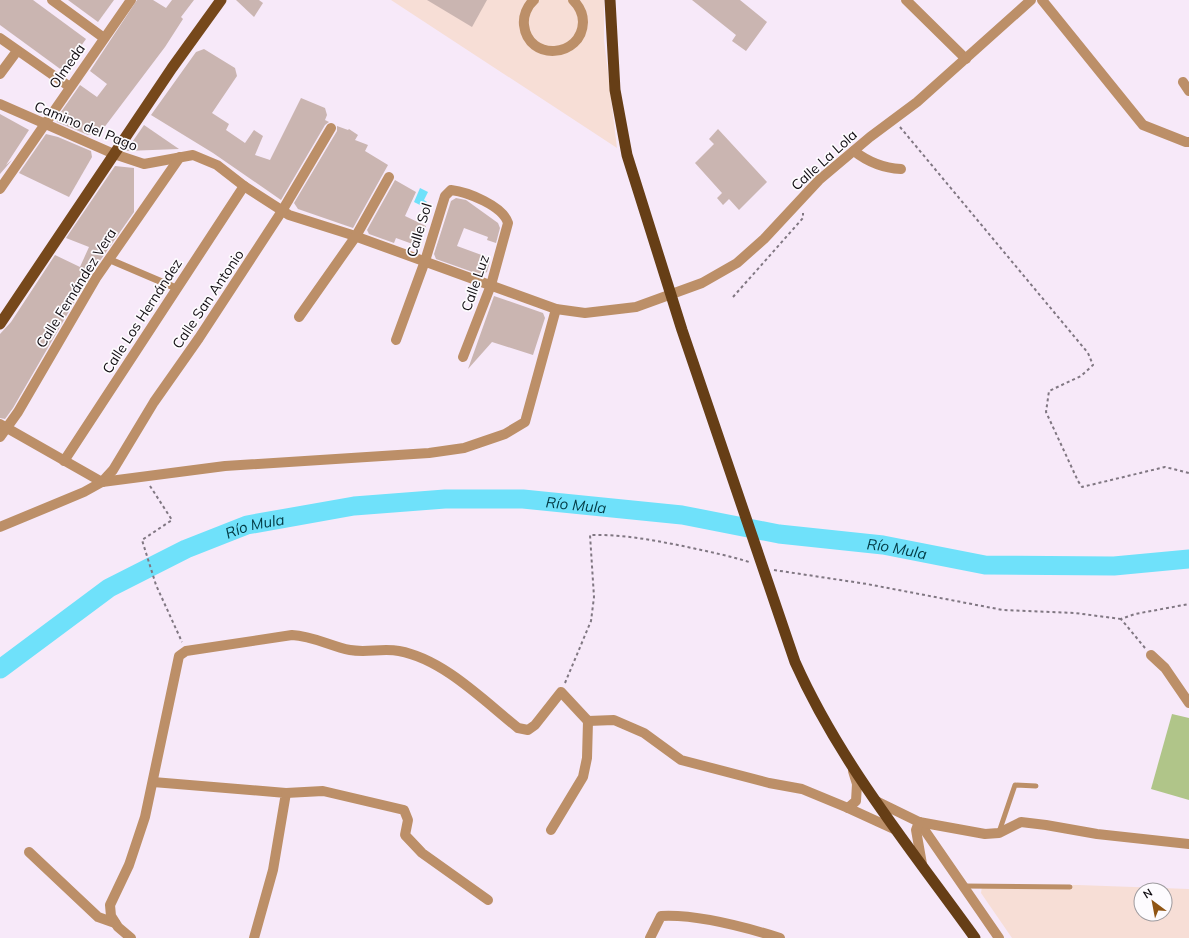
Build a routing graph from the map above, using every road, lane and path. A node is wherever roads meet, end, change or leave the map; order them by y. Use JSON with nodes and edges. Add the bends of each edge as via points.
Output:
{"nodes":[{"id":1,"x":52,"y":0,"type":"edge"},
{"id":2,"x":131,"y":0,"type":"edge"},
{"id":3,"x":220,"y":0,"type":"edge"},
{"id":4,"x":573,"y":0,"type":"edge"},
{"id":5,"x":610,"y":0,"type":"edge"},
{"id":6,"x":906,"y":0,"type":"edge"},
{"id":7,"x":1031,"y":0,"type":"edge"},
{"id":8,"x":1042,"y":0,"type":"edge"},
{"id":9,"x":531,"y":1,"type":"edge"},
{"id":10,"x":0,"y":38,"type":"edge"},
{"id":11,"x":104,"y":38,"type":"junction"},
{"id":12,"x":17,"y":51,"type":"junction"},
{"id":13,"x":966,"y":59,"type":"junction"},
{"id":14,"x":0,"y":74,"type":"edge"},
{"id":15,"x":1183,"y":82,"type":"dead end"},
{"id":16,"x":70,"y":87,"type":"junction"},
{"id":17,"x":1189,"y":91,"type":"edge"},
{"id":18,"x":0,"y":104,"type":"edge"},
{"id":19,"x":894,"y":119,"type":"junction"},
{"id":20,"x":44,"y":125,"type":"junction"},
{"id":21,"x":331,"y":128,"type":"dead end"},
{"id":22,"x":1189,"y":142,"type":"edge"},
{"id":23,"x":854,"y":151,"type":"junction"},
{"id":24,"x":114,"y":154,"type":"junction"},
{"id":25,"x":180,"y":157,"type":"junction"},
{"id":26,"x":901,"y":169,"type":"dead end"},
{"id":27,"x":389,"y":177,"type":"dead end"},
{"id":28,"x":244,"y":186,"type":"junction"},
{"id":29,"x":0,"y":189,"type":"edge"},
{"id":30,"x":802,"y":198,"type":"junction"},
{"id":31,"x":286,"y":213,"type":"junction"},
{"id":32,"x":506,"y":217,"type":"joint"},
{"id":33,"x":356,"y":236,"type":"junction"},
{"id":34,"x":108,"y":259,"type":"junction"},
{"id":35,"x":425,"y":261,"type":"junction"},
{"id":36,"x":491,"y":285,"type":"junction"},
{"id":37,"x":176,"y":288,"type":"junction"},
{"id":38,"x":733,"y":297,"type":"dead end"},
{"id":39,"x":556,"y":309,"type":"junction"},
{"id":40,"x":299,"y":317,"type":"dead end"},
{"id":41,"x":0,"y":324,"type":"edge"},
{"id":42,"x":396,"y":340,"type":"dead end"},
{"id":43,"x":463,"y":357,"type":"dead end"},
{"id":44,"x":3,"y":426,"type":"edge"},
{"id":45,"x":0,"y":438,"type":"edge"},
{"id":46,"x":64,"y":461,"type":"junction"},
{"id":47,"x":1189,"y":473,"type":"edge"},
{"id":48,"x":144,"y":477,"type":"junction"},
{"id":49,"x":102,"y":482,"type":"junction"},
{"id":50,"x":0,"y":527,"type":"edge"},
{"id":51,"x":753,"y":563,"type":"dead end"},
{"id":52,"x":768,"y":569,"type":"junction"},
{"id":53,"x":1189,"y":604,"type":"edge"},
{"id":54,"x":1121,"y":619,"type":"junction"},
{"id":55,"x":186,"y":651,"type":"junction"},
{"id":56,"x":1151,"y":655,"type":"joint"},
{"id":57,"x":561,"y":692,"type":"junction"},
{"id":58,"x":1189,"y":702,"type":"edge"},
{"id":59,"x":588,"y":721,"type":"junction"},
{"id":60,"x":850,"y":763,"type":"junction"},
{"id":61,"x":153,"y":782,"type":"junction"},
{"id":62,"x":1036,"y":786,"type":"dead end"},
{"id":63,"x":286,"y":793,"type":"junction"},
{"id":64,"x":876,"y":801,"type":"junction"},
{"id":65,"x":848,"y":808,"type":"junction"},
{"id":66,"x":919,"y":822,"type":"junction"},
{"id":67,"x":552,"y":830,"type":"dead end"},
{"id":68,"x":896,"y":830,"type":"junction"},
{"id":69,"x":999,"y":833,"type":"junction"},
{"id":70,"x":1189,"y":844,"type":"edge"},
{"id":71,"x":29,"y":852,"type":"dead end"},
{"id":72,"x":922,"y":864,"type":"junction"},
{"id":73,"x":963,"y":886,"type":"junction"},
{"id":74,"x":1070,"y":887,"type":"dead end"},
{"id":75,"x":488,"y":900,"type":"dead end"},
{"id":76,"x":115,"y":923,"type":"junction"},
{"id":77,"x":131,"y":938,"type":"edge"},
{"id":78,"x":254,"y":938,"type":"edge"},
{"id":79,"x":650,"y":938,"type":"edge"},
{"id":80,"x":780,"y":938,"type":"edge"},
{"id":81,"x":975,"y":938,"type":"edge"},
{"id":82,"x":999,"y":938,"type":"edge"}],
"edges":[{"from":1,"to":11,"type":"street"},
{"from":2,"to":11,"type":"street","name":"Olmeda"},
{"from":3,"to":24,"type":"main road"},
{"from":4,"to":9,"type":"street","via":[[580,9],[583,28],[573,45],[555,52],[540,49],[529,40],[524,20]]},
{"from":5,"to":52,"type":"highway","via":[[615,90],[627,155],[736,490]]},
{"from":6,"to":13,"type":"street"},
{"from":7,"to":13,"type":"street","name":"Calle La Lola"},
{"from":8,"to":22,"type":"street","via":[[1143,125]]},
{"from":10,"to":12,"type":"street"},
{"from":11,"to":16,"type":"street","name":"Olmeda"},
{"from":12,"to":14,"type":"street"},
{"from":12,"to":16,"type":"street"},
{"from":13,"to":19,"type":"street","name":"Calle La Lola"},
{"from":15,"to":17,"type":"street"},
{"from":16,"to":20,"type":"street","name":"Olmeda"},
{"from":18,"to":20,"type":"street","name":"Camino del Pago"},
{"from":19,"to":23,"type":"street","name":"Calle La Lola"},
{"from":19,"to":47,"type":"path","via":[[1088,353],[1093,365],[1081,376],[1049,390],[1046,412],[1082,487],[1165,467]]},
{"from":20,"to":24,"type":"street","name":"Camino del Pago"},
{"from":20,"to":29,"type":"street","name":"Olmeda"},
{"from":21,"to":31,"type":"street","name":"Calle San Antonio"},
{"from":23,"to":26,"type":"street","via":[[868,162]]},
{"from":23,"to":30,"type":"street","name":"Calle La Lola"},
{"from":24,"to":25,"type":"street","name":"Camino del Pago","via":[[144,164]]},
{"from":24,"to":41,"type":"main road"},
{"from":25,"to":28,"type":"street","name":"Camino del Pago","via":[[193,155],[217,165]]},
{"from":25,"to":34,"type":"street","name":"Calle Fernández Vera"},
{"from":27,"to":33,"type":"street"},
{"from":28,"to":31,"type":"street","name":"Camino del Pago"},
{"from":28,"to":37,"type":"street","name":"Calle Los Hernández"},
{"from":30,"to":38,"type":"path","via":[[803,218]]},
{"from":30,"to":39,"type":"street","name":"Calle La Lola","via":[[764,239],[737,263],[702,283],[636,307],[585,313]]},
{"from":31,"to":33,"type":"street","name":"Camino del Pago"},
{"from":31,"to":49,"type":"street","name":"Calle San Antonio","via":[[154,402],[113,470]]},
{"from":32,"to":35,"type":"street","name":"Calle Sol","via":[[484,201],[461,191],[451,190],[445,196]]},
{"from":32,"to":36,"type":"street","name":"Calle Luz","via":[[508,224],[505,241]]},
{"from":33,"to":35,"type":"street","name":"Camino del Pago"},
{"from":33,"to":40,"type":"street"},
{"from":34,"to":37,"type":"street"},
{"from":34,"to":44,"type":"street","name":"Calle Fernández Vera"},
{"from":35,"to":36,"type":"street","name":"Camino del Pago"},
{"from":35,"to":42,"type":"street","name":"Calle Sol"},
{"from":36,"to":39,"type":"street","name":"Calle La Lola"},
{"from":36,"to":43,"type":"street","name":"Calle Luz"},
{"from":37,"to":46,"type":"street","name":"Calle Los Hernández"},
{"from":39,"to":48,"type":"street","via":[[526,422],[505,434],[464,448],[429,453],[240,465]]},
{"from":44,"to":45,"type":"street","name":"Calle Fernández Vera"},
{"from":44,"to":46,"type":"street"},
{"from":46,"to":49,"type":"street"},
{"from":48,"to":49,"type":"street"},
{"from":48,"to":55,"type":"path","via":[[172,520],[142,540],[156,585]]},
{"from":49,"to":50,"type":"street"},
{"from":51,"to":57,"type":"path","via":[[733,556],[668,544],[610,534],[590,534],[594,597],[591,621]]},
{"from":52,"to":54,"type":"path","via":[[867,584],[1003,610],[1075,613]]},
{"from":52,"to":60,"type":"highway","via":[[784,631],[807,688]]},
{"from":53,"to":54,"type":"path"},
{"from":54,"to":56,"type":"path"},
{"from":55,"to":57,"type":"street","via":[[292,635],[305,636],[351,650],[398,651],[418,656],[444,670],[518,728],[528,730],[535,725]]},
{"from":55,"to":61,"type":"street","via":[[179,656]]},
{"from":56,"to":58,"type":"street","via":[[1165,668]]},
{"from":57,"to":59,"type":"street"},
{"from":59,"to":65,"type":"street","via":[[614,720],[644,733],[681,760],[802,789]]},
{"from":59,"to":67,"type":"street","via":[[587,758],[583,777]]},
{"from":60,"to":64,"type":"highway"},
{"from":60,"to":65,"type":"street","via":[[857,784],[856,801]]},
{"from":61,"to":63,"type":"street"},
{"from":61,"to":76,"type":"street","via":[[145,817],[129,864],[110,905]]},
{"from":62,"to":69,"type":"lane","via":[[1015,785]]},
{"from":63,"to":75,"type":"street","via":[[323,791],[404,810],[408,820],[405,835],[422,853]]},
{"from":63,"to":78,"type":"street","via":[[273,870]]},
{"from":64,"to":66,"type":"street"},
{"from":64,"to":68,"type":"highway"},
{"from":65,"to":68,"type":"street"},
{"from":66,"to":69,"type":"street","via":[[985,834]]},
{"from":66,"to":72,"type":"street","via":[[916,830]]},
{"from":66,"to":73,"type":"street"},
{"from":68,"to":72,"type":"highway"},
{"from":69,"to":70,"type":"street","via":[[1021,822],[1097,834]]},
{"from":71,"to":76,"type":"street","via":[[98,917]]},
{"from":72,"to":81,"type":"highway"},
{"from":73,"to":74,"type":"lane"},
{"from":73,"to":82,"type":"street"},
{"from":76,"to":77,"type":"street"},
{"from":79,"to":80,"type":"street","via":[[661,916],[681,915],[760,931]]}]}
